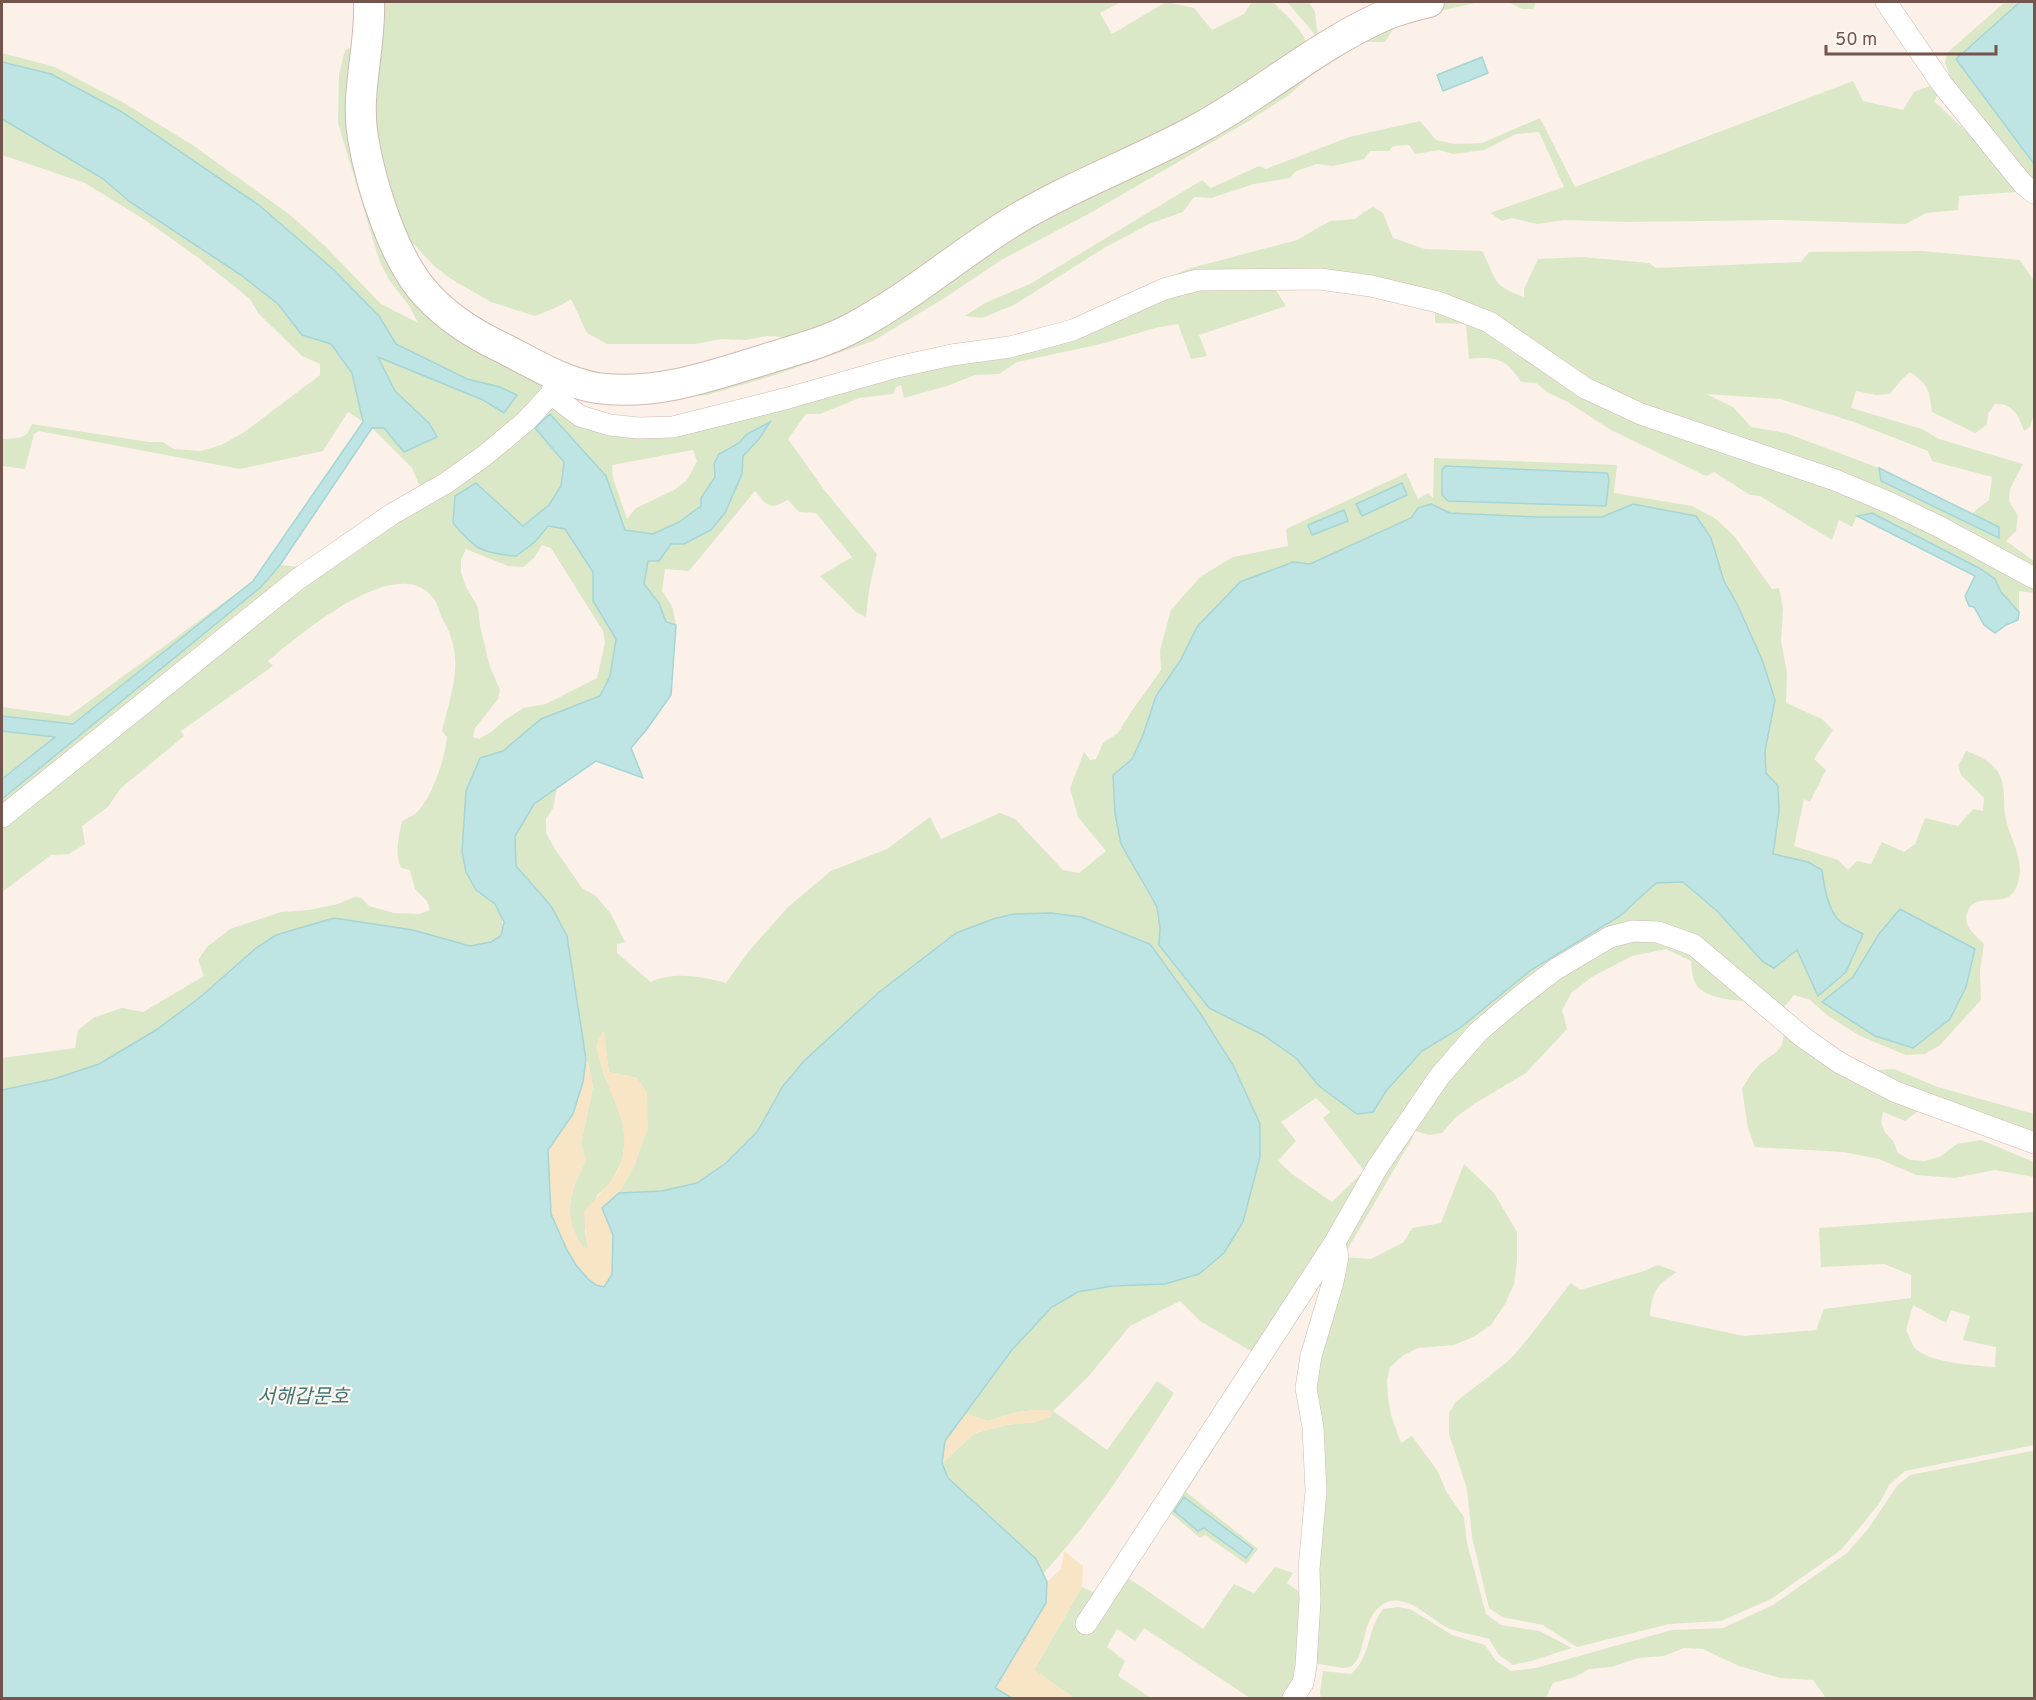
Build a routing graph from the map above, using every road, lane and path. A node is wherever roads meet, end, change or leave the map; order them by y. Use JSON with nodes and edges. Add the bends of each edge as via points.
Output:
{"nodes":[{"id":1,"x":369,"y":2,"type":"edge"},
{"id":2,"x":1429,"y":2,"type":"edge"},
{"id":3,"x":1886,"y":2,"type":"edge"},
{"id":4,"x":2034,"y":193,"type":"edge"},
{"id":5,"x":554,"y":385,"type":"junction"},
{"id":6,"x":2034,"y":578,"type":"edge"},
{"id":7,"x":2,"y":817,"type":"edge"},
{"id":8,"x":2034,"y":1143,"type":"edge"},
{"id":9,"x":1335,"y":1242,"type":"junction"},
{"id":10,"x":1086,"y":1624,"type":"dead end"},
{"id":11,"x":1293,"y":1698,"type":"edge"}],
"edges":[{"from":1,"to":5,"type":"street","via":[[362,132],[382,209],[408,268],[426,295],[446,313]]},
{"from":2,"to":5,"type":"street","via":[[1384,15],[1342,36],[1236,108],[1041,204],[852,328],[692,382],[653,389]]},
{"from":3,"to":4,"type":"street","via":[[1942,84]]},
{"from":5,"to":6,"type":"street","via":[[580,417],[610,425],[673,427],[897,367],[1010,347],[1073,330],[1164,289],[1198,280],[1320,279],[1438,302],[1489,322],[1585,388],[1631,410],[1890,503]]},
{"from":5,"to":7,"type":"street","via":[[526,421],[484,456],[298,579]]},
{"from":8,"to":9,"type":"street","via":[[1896,1092],[1840,1063],[1804,1038],[1694,945],[1658,932],[1633,931],[1610,937],[1556,969],[1478,1032],[1409,1120]]},
{"from":9,"to":10,"type":"street"},
{"from":9,"to":11,"type":"street","via":[[1338,1257],[1306,1388],[1313,1427],[1316,1491],[1306,1666],[1303,1683]]}]}
